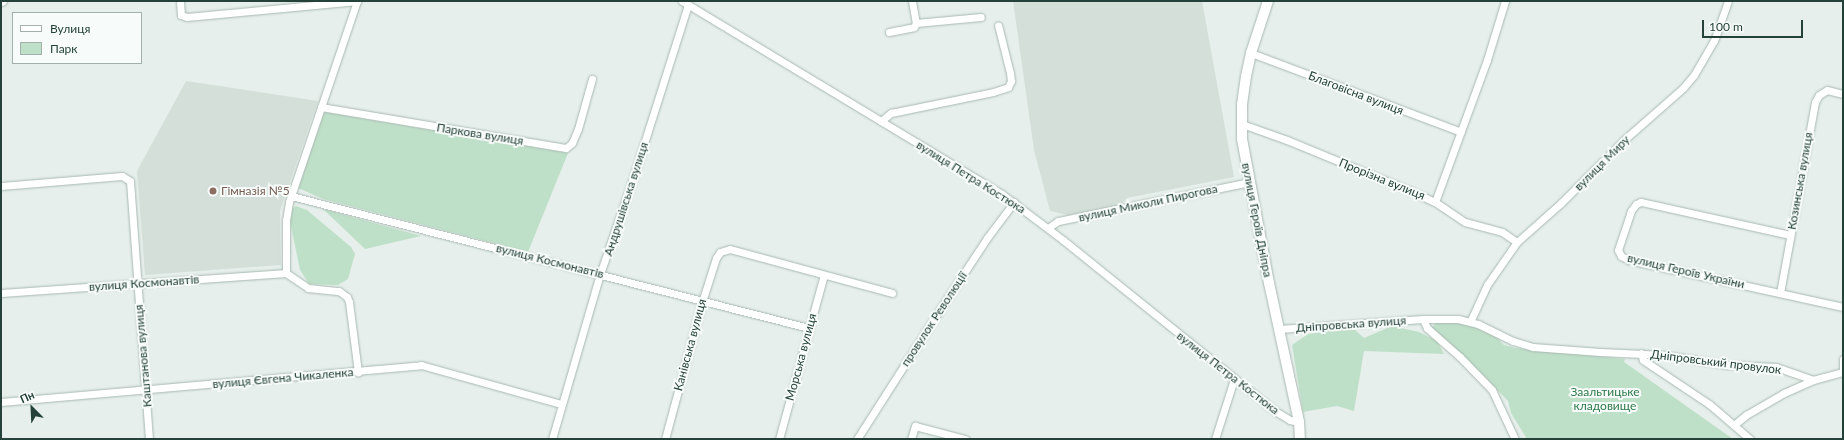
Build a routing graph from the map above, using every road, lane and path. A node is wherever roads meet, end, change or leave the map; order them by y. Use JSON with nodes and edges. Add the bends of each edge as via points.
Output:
{"nodes":[{"id":1,"x":180,"y":1,"type":"edge"},
{"id":2,"x":357,"y":1,"type":"edge"},
{"id":3,"x":912,"y":1,"type":"edge"},
{"id":4,"x":1268,"y":1,"type":"edge"},
{"id":5,"x":1506,"y":1,"type":"edge"},
{"id":6,"x":1728,"y":1,"type":"edge"},
{"id":7,"x":685,"y":3,"type":"edge"},
{"id":8,"x":981,"y":17,"type":"dead end"},
{"id":9,"x":916,"y":23,"type":"junction"},
{"id":10,"x":998,"y":25,"type":"dead end"},
{"id":11,"x":889,"y":32,"type":"dead end"},
{"id":12,"x":1251,"y":53,"type":"junction"},
{"id":13,"x":592,"y":79,"type":"dead end"},
{"id":14,"x":1843,"y":94,"type":"edge"},
{"id":15,"x":321,"y":107,"type":"junction"},
{"id":16,"x":881,"y":121,"type":"junction"},
{"id":17,"x":1242,"y":124,"type":"junction"},
{"id":18,"x":1461,"y":132,"type":"junction"},
{"id":19,"x":1250,"y":182,"type":"junction"},
{"id":20,"x":1,"y":186,"type":"edge"},
{"id":21,"x":291,"y":196,"type":"junction"},
{"id":22,"x":1014,"y":202,"type":"junction"},
{"id":23,"x":1435,"y":202,"type":"junction"},
{"id":24,"x":1048,"y":228,"type":"junction"},
{"id":25,"x":1790,"y":236,"type":"junction"},
{"id":26,"x":1517,"y":242,"type":"junction"},
{"id":27,"x":286,"y":273,"type":"junction"},
{"id":28,"x":600,"y":274,"type":"junction"},
{"id":29,"x":824,"y":275,"type":"junction"},
{"id":30,"x":137,"y":284,"type":"junction"},
{"id":31,"x":892,"y":293,"type":"dead end"},
{"id":32,"x":1780,"y":293,"type":"junction"},
{"id":33,"x":1,"y":294,"type":"edge"},
{"id":34,"x":702,"y":302,"type":"junction"},
{"id":35,"x":1843,"y":307,"type":"edge"},
{"id":36,"x":1423,"y":319,"type":"junction"},
{"id":37,"x":1470,"y":322,"type":"junction"},
{"id":38,"x":809,"y":328,"type":"junction"},
{"id":39,"x":1279,"y":329,"type":"junction"},
{"id":40,"x":1641,"y":353,"type":"junction"},
{"id":41,"x":1843,"y":359,"type":"edge"},
{"id":42,"x":1843,"y":371,"type":"edge"},
{"id":43,"x":358,"y":372,"type":"junction"},
{"id":44,"x":1234,"y":379,"type":"junction"},
{"id":45,"x":1813,"y":380,"type":"junction"},
{"id":46,"x":146,"y":390,"type":"junction"},
{"id":47,"x":1,"y":402,"type":"edge"},
{"id":48,"x":561,"y":404,"type":"junction"},
{"id":49,"x":1299,"y":422,"type":"junction"},
{"id":50,"x":1734,"y":425,"type":"junction"},
{"id":51,"x":150,"y":439,"type":"edge"},
{"id":52,"x":552,"y":439,"type":"edge"},
{"id":53,"x":665,"y":439,"type":"edge"},
{"id":54,"x":779,"y":439,"type":"edge"},
{"id":55,"x":857,"y":439,"type":"edge"},
{"id":56,"x":911,"y":439,"type":"edge"},
{"id":57,"x":965,"y":439,"type":"edge"},
{"id":58,"x":1215,"y":439,"type":"edge"},
{"id":59,"x":1300,"y":439,"type":"edge"},
{"id":60,"x":1516,"y":439,"type":"edge"},
{"id":61,"x":1750,"y":439,"type":"edge"}],
"edges":[{"from":1,"to":2,"type":"street","via":[[181,15],[187,17]]},
{"from":2,"to":15,"type":"street"},
{"from":3,"to":9,"type":"street"},
{"from":4,"to":12,"type":"main road","name":"вулиця Героїв Дніпра"},
{"from":5,"to":18,"type":"street"},
{"from":6,"to":26,"type":"street","name":"вулиця Миру","via":[[1714,41],[1690,81]]},
{"from":7,"to":16,"type":"street","name":"вулиця Петра Костюка"},
{"from":7,"to":28,"type":"street","name":"Андрушівська вулиця","via":[[651,125]]},
{"from":8,"to":9,"type":"street"},
{"from":9,"to":11,"type":"street","via":[[911,28]]},
{"from":10,"to":16,"type":"street","via":[[1010,73],[1011,81],[1008,87],[891,113]]},
{"from":12,"to":17,"type":"main road","name":"вулиця Героїв Дніпра","via":[[1244,87]]},
{"from":12,"to":18,"type":"street","name":"Благовісна вулиця"},
{"from":13,"to":15,"type":"street","name":"Паркова вулиця","via":[[578,129],[572,143],[566,148]]},
{"from":14,"to":25,"type":"street","name":"Козинська вулиця","via":[[1827,90],[1819,95],[1815,102]]},
{"from":15,"to":21,"type":"street"},
{"from":16,"to":22,"type":"street","name":"вулиця Петра Костюка"},
{"from":17,"to":19,"type":"main road","name":"вулиця Героїв Дніпра"},
{"from":17,"to":23,"type":"street","name":"Прорізна вулиця","via":[[1287,140]]},
{"from":18,"to":23,"type":"street"},
{"from":19,"to":24,"type":"street","name":"вулиця Миколи Пирогова","via":[[1058,222]]},
{"from":19,"to":39,"type":"main road","name":"вулиця Героїв Дніпра"},
{"from":20,"to":30,"type":"street","name":"Каштанова вулиця","via":[[122,176],[128,178],[131,184]]},
{"from":21,"to":27,"type":"street","via":[[286,220]]},
{"from":21,"to":28,"type":"street","name":"вулиця Космонавтів"},
{"from":22,"to":24,"type":"street","name":"вулиця Петра Костюка"},
{"from":22,"to":55,"type":"street","name":"провулок Революції","via":[[987,238]]},
{"from":23,"to":26,"type":"street","name":"Прорізна вулиця","via":[[1465,222],[1502,232]]},
{"from":24,"to":44,"type":"street","name":"вулиця Петра Костюка"},
{"from":25,"to":32,"type":"street","name":"Козинська вулиця"},
{"from":25,"to":32,"type":"street","name":"вулиця Героїв України","via":[[1642,202],[1636,204],[1631,211],[1618,246],[1621,256],[1629,260]]},
{"from":26,"to":37,"type":"street","name":"вулиця Миру","via":[[1488,285]]},
{"from":27,"to":30,"type":"street","name":"вулиця Космонавтів"},
{"from":27,"to":43,"type":"street","via":[[308,288],[339,291],[347,297],[350,302]]},
{"from":28,"to":34,"type":"street","name":"вулиця Космонавтів"},
{"from":28,"to":48,"type":"street","name":"Андрушівська вулиця"},
{"from":29,"to":31,"type":"street"},
{"from":29,"to":34,"type":"street","name":"Канівська вулиця","via":[[730,249],[720,252],[716,258]]},
{"from":29,"to":38,"type":"street","name":"Морська вулиця"},
{"from":30,"to":33,"type":"street","name":"вулиця Космонавтів"},
{"from":30,"to":46,"type":"street","name":"Каштанова вулиця"},
{"from":32,"to":35,"type":"street","name":"вулиця Героїв України"},
{"from":34,"to":38,"type":"street","name":"вулиця Космонавтів"},
{"from":34,"to":53,"type":"street","name":"Канівська вулиця"},
{"from":36,"to":37,"type":"street","name":"Дніпровська вулиця"},
{"from":36,"to":39,"type":"street","name":"Дніпровська вулиця"},
{"from":36,"to":60,"type":"street","name":"Дніпровська вулиця","via":[[1427,328],[1492,390]]},
{"from":37,"to":40,"type":"street","name":"Дніпровська вулиця","via":[[1533,347]]},
{"from":38,"to":54,"type":"street","name":"Морська вулиця"},
{"from":39,"to":49,"type":"main road","name":"вулиця Героїв Дніпра"},
{"from":40,"to":45,"type":"street","name":"Дніпровський провулок","via":[[1733,365],[1776,367]]},
{"from":40,"to":50,"type":"street","via":[[1643,360],[1710,404]]},
{"from":41,"to":42,"type":"street"},
{"from":42,"to":45,"type":"street","name":"Дніпровський провулок"},
{"from":43,"to":46,"type":"street","name":"вулиця Євгена Чикаленка"},
{"from":43,"to":48,"type":"street","name":"вулиця Євгена Чикаленка","via":[[421,365]]},
{"from":44,"to":49,"type":"street","name":"вулиця Петра Костюка","via":[[1275,411]]},
{"from":44,"to":58,"type":"street"},
{"from":45,"to":50,"type":"street","name":"Дніпровський провулок","via":[[1756,409]]},
{"from":46,"to":47,"type":"street","name":"вулиця Євгена Чикаленка"},
{"from":46,"to":51,"type":"street","name":"Каштанова вулиця"},
{"from":48,"to":52,"type":"street","name":"Андрушівська вулиця"},
{"from":49,"to":59,"type":"main road","name":"вулиця Героїв Дніпра"},
{"from":50,"to":61,"type":"street"},
{"from":56,"to":57,"type":"street","via":[[915,426]]}]}
